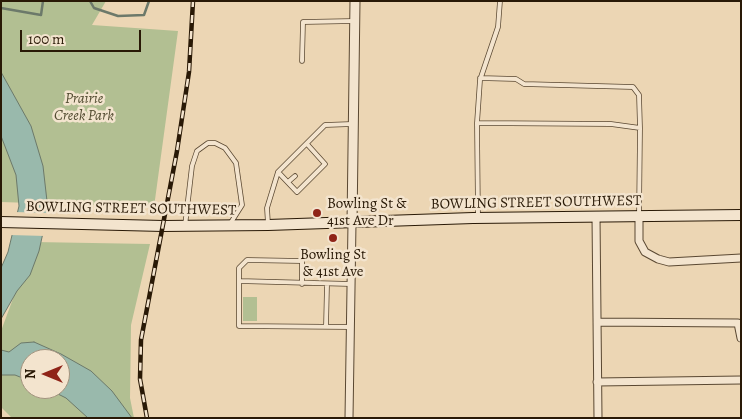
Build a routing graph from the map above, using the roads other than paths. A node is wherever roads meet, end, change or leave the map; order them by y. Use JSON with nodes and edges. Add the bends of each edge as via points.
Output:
{"nodes":[{"id":1,"x":355,"y":1,"type":"edge"},
{"id":2,"x":500,"y":1,"type":"edge"},
{"id":3,"x":354,"y":21,"type":"junction"},
{"id":4,"x":302,"y":61,"type":"dead end"},
{"id":5,"x":480,"y":78,"type":"junction"},
{"id":6,"x":477,"y":123,"type":"junction"},
{"id":7,"x":352,"y":124,"type":"junction"},
{"id":8,"x":640,"y":128,"type":"junction"},
{"id":9,"x":307,"y":144,"type":"junction"},
{"id":10,"x":317,"y":156,"type":"junction"},
{"id":11,"x":313,"y":160,"type":"dead end"},
{"id":12,"x":278,"y":172,"type":"junction"},
{"id":13,"x":294,"y":176,"type":"dead end"},
{"id":14,"x":288,"y":182,"type":"junction"},
{"id":15,"x":741,"y":215,"type":"edge"},
{"id":16,"x":596,"y":216,"type":"junction"},
{"id":17,"x":639,"y":216,"type":"junction"},
{"id":18,"x":478,"y":218,"type":"junction"},
{"id":19,"x":1,"y":222,"type":"edge"},
{"id":20,"x":352,"y":223,"type":"junction"},
{"id":21,"x":229,"y":225,"type":"junction"},
{"id":22,"x":268,"y":225,"type":"junction"},
{"id":23,"x":185,"y":226,"type":"junction"},
{"id":24,"x":741,"y":258,"type":"edge"},
{"id":25,"x":239,"y":281,"type":"junction"},
{"id":26,"x":302,"y":284,"type":"junction"},
{"id":27,"x":327,"y":284,"type":"junction"},
{"id":28,"x":351,"y":284,"type":"junction"},
{"id":29,"x":597,"y":322,"type":"junction"},
{"id":30,"x":326,"y":327,"type":"junction"},
{"id":31,"x":350,"y":327,"type":"junction"},
{"id":32,"x":741,"y":338,"type":"edge"},
{"id":33,"x":741,"y":380,"type":"edge"},
{"id":34,"x":597,"y":382,"type":"junction"},
{"id":35,"x":349,"y":418,"type":"edge"},
{"id":36,"x":598,"y":418,"type":"edge"}],
"edges":[{"from":1,"to":3,"type":"street"},
{"from":2,"to":5,"type":"lane","via":[[498,27]]},
{"from":3,"to":4,"type":"lane","via":[[303,22]]},
{"from":3,"to":7,"type":"street"},
{"from":5,"to":6,"type":"lane"},
{"from":5,"to":8,"type":"lane","via":[[516,79],[524,84],[633,87],[639,96]]},
{"from":6,"to":8,"type":"lane","via":[[611,124]]},
{"from":6,"to":18,"type":"lane"},
{"from":7,"to":9,"type":"lane","via":[[325,125]]},
{"from":7,"to":20,"type":"street"},
{"from":8,"to":17,"type":"lane"},
{"from":9,"to":10,"type":"lane"},
{"from":9,"to":12,"type":"lane"},
{"from":10,"to":11,"type":"lane"},
{"from":10,"to":14,"type":"lane","via":[[325,164],[297,192]]},
{"from":12,"to":14,"type":"lane"},
{"from":12,"to":22,"type":"lane","via":[[267,208]]},
{"from":13,"to":14,"type":"lane"},
{"from":15,"to":17,"type":"main road","name":"BOWLING STREET SOUTHWEST"},
{"from":16,"to":17,"type":"main road","name":"BOWLING STREET SOUTHWEST"},
{"from":16,"to":18,"type":"main road","name":"BOWLING STREET SOUTHWEST"},
{"from":16,"to":29,"type":"street"},
{"from":17,"to":24,"type":"street","via":[[639,241],[645,252],[658,259],[669,262]]},
{"from":18,"to":20,"type":"main road","name":"BOWLING STREET SOUTHWEST"},
{"from":19,"to":23,"type":"main road","name":"BOWLING STREET SOUTHWEST"},
{"from":20,"to":22,"type":"main road","name":"BOWLING STREET SOUTHWEST"},
{"from":20,"to":28,"type":"street"},
{"from":21,"to":22,"type":"main road","name":"BOWLING STREET SOUTHWEST"},
{"from":21,"to":23,"type":"main road","name":"BOWLING STREET SOUTHWEST"},
{"from":21,"to":23,"type":"lane","via":[[242,205],[236,163],[226,148],[208,143],[197,151],[192,166]]},
{"from":25,"to":26,"type":"lane"},
{"from":25,"to":26,"type":"lane","via":[[239,268],[247,260],[302,261]]},
{"from":25,"to":30,"type":"lane","via":[[239,326]]},
{"from":26,"to":27,"type":"lane"},
{"from":27,"to":28,"type":"lane"},
{"from":27,"to":30,"type":"lane"},
{"from":28,"to":31,"type":"street"},
{"from":29,"to":32,"type":"street","via":[[738,323]]},
{"from":29,"to":34,"type":"street"},
{"from":30,"to":31,"type":"lane"},
{"from":31,"to":35,"type":"street"},
{"from":33,"to":34,"type":"street"},
{"from":34,"to":36,"type":"street"}]}
